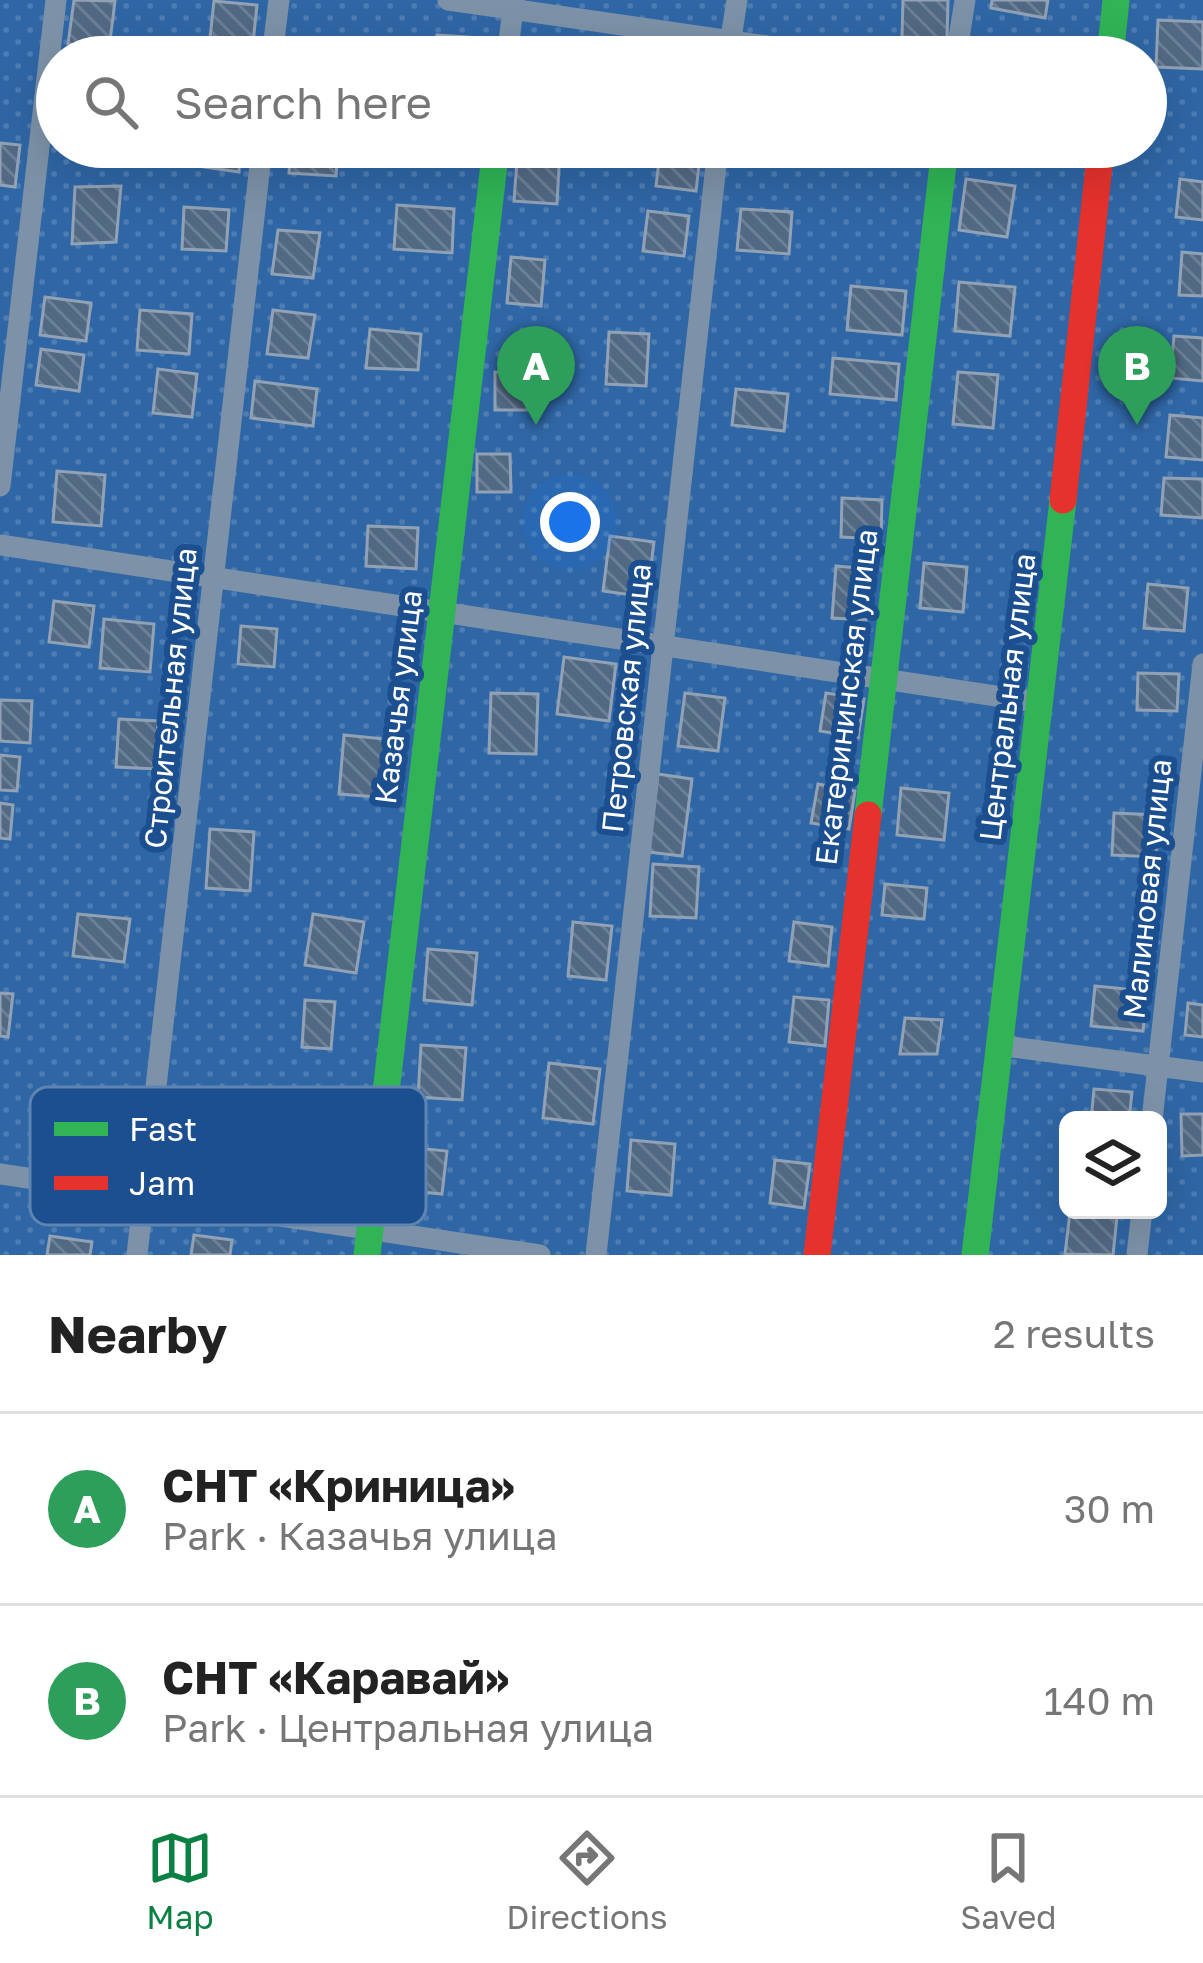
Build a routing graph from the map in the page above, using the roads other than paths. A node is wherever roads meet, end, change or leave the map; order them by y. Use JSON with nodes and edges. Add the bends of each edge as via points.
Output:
{"nodes":[{"id":1,"x":56,"y":0,"type":"edge"},
{"id":2,"x":279,"y":0,"type":"edge"},
{"id":3,"x":448,"y":0,"type":"edge"},
{"id":4,"x":737,"y":0,"type":"edge"},
{"id":5,"x":964,"y":0,"type":"edge"},
{"id":6,"x":1116,"y":0,"type":"edge"},
{"id":7,"x":513,"y":5,"type":"edge"},
{"id":8,"x":52,"y":36,"type":"edge"},
{"id":9,"x":275,"y":36,"type":"edge"},
{"id":10,"x":509,"y":36,"type":"edge"},
{"id":11,"x":665,"y":36,"type":"edge"},
{"id":12,"x":731,"y":36,"type":"edge"},
{"id":13,"x":959,"y":36,"type":"edge"},
{"id":14,"x":1112,"y":36,"type":"edge"},
{"id":15,"x":37,"y":168,"type":"edge"},
{"id":16,"x":260,"y":168,"type":"edge"},
{"id":17,"x":494,"y":168,"type":"edge"},
{"id":18,"x":716,"y":168,"type":"edge"},
{"id":19,"x":942,"y":168,"type":"edge"},
{"id":20,"x":1099,"y":168,"type":"edge"},
{"id":21,"x":0,"y":486,"type":"edge"},
{"id":22,"x":0,"y":545,"type":"edge"},
{"id":23,"x":213,"y":579,"type":"junction"},
{"id":24,"x":441,"y":611,"type":"junction"},
{"id":25,"x":661,"y":645,"type":"junction"},
{"id":26,"x":1203,"y":664,"type":"edge"},
{"id":27,"x":881,"y":676,"type":"junction"},
{"id":28,"x":1042,"y":703,"type":"junction"},
{"id":29,"x":998,"y":1045,"type":"junction"},
{"id":30,"x":1158,"y":1067,"type":"junction"},
{"id":31,"x":1203,"y":1072,"type":"edge"},
{"id":32,"x":157,"y":1087,"type":"edge"},
{"id":33,"x":387,"y":1087,"type":"edge"},
{"id":34,"x":1153,"y":1111,"type":"edge"},
{"id":35,"x":0,"y":1174,"type":"edge"},
{"id":36,"x":30,"y":1179,"type":"edge"},
{"id":37,"x":1141,"y":1219,"type":"edge"},
{"id":38,"x":141,"y":1225,"type":"edge"},
{"id":39,"x":289,"y":1225,"type":"edge"},
{"id":40,"x":369,"y":1241,"type":"edge"},
{"id":41,"x":137,"y":1255,"type":"edge"},
{"id":42,"x":540,"y":1255,"type":"edge"},
{"id":43,"x":596,"y":1255,"type":"edge"},
{"id":44,"x":817,"y":1255,"type":"edge"},
{"id":45,"x":975,"y":1255,"type":"edge"},
{"id":46,"x":1137,"y":1255,"type":"edge"}],
"edges":[{"from":1,"to":8,"type":"street"},
{"from":2,"to":9,"type":"street"},
{"from":3,"to":7,"type":"street"},
{"from":4,"to":12,"type":"street"},
{"from":5,"to":13,"type":"street"},
{"from":6,"to":14,"type":"street"},
{"from":7,"to":10,"type":"street"},
{"from":7,"to":11,"type":"street"},
{"from":15,"to":21,"type":"street"},
{"from":16,"to":23,"type":"street","name":"Строительная улица"},
{"from":17,"to":24,"type":"street","name":"Казачья улица"},
{"from":18,"to":25,"type":"street","name":"Петровская улица"},
{"from":19,"to":27,"type":"street","name":"Екатерининская улица"},
{"from":20,"to":28,"type":"street","name":"Центральная улица"},
{"from":22,"to":23,"type":"street"},
{"from":23,"to":24,"type":"street"},
{"from":23,"to":32,"type":"street","name":"Строительная улица"},
{"from":24,"to":25,"type":"street"},
{"from":24,"to":33,"type":"street","name":"Казачья улица"},
{"from":25,"to":27,"type":"street"},
{"from":25,"to":43,"type":"street","name":"Петровская улица"},
{"from":26,"to":30,"type":"street","name":"Малиновая улица"},
{"from":27,"to":28,"type":"street"},
{"from":27,"to":44,"type":"street","name":"Екатерининская улица"},
{"from":28,"to":29,"type":"street","name":"Центральная улица"},
{"from":29,"to":30,"type":"street"},
{"from":29,"to":45,"type":"street","name":"Центральная улица"},
{"from":30,"to":31,"type":"street"},
{"from":30,"to":34,"type":"street","name":"Малиновая улица"},
{"from":35,"to":36,"type":"street"},
{"from":37,"to":46,"type":"street"},
{"from":38,"to":41,"type":"street","name":"Строительная улица"},
{"from":39,"to":40,"type":"street"},
{"from":40,"to":42,"type":"street"}]}
